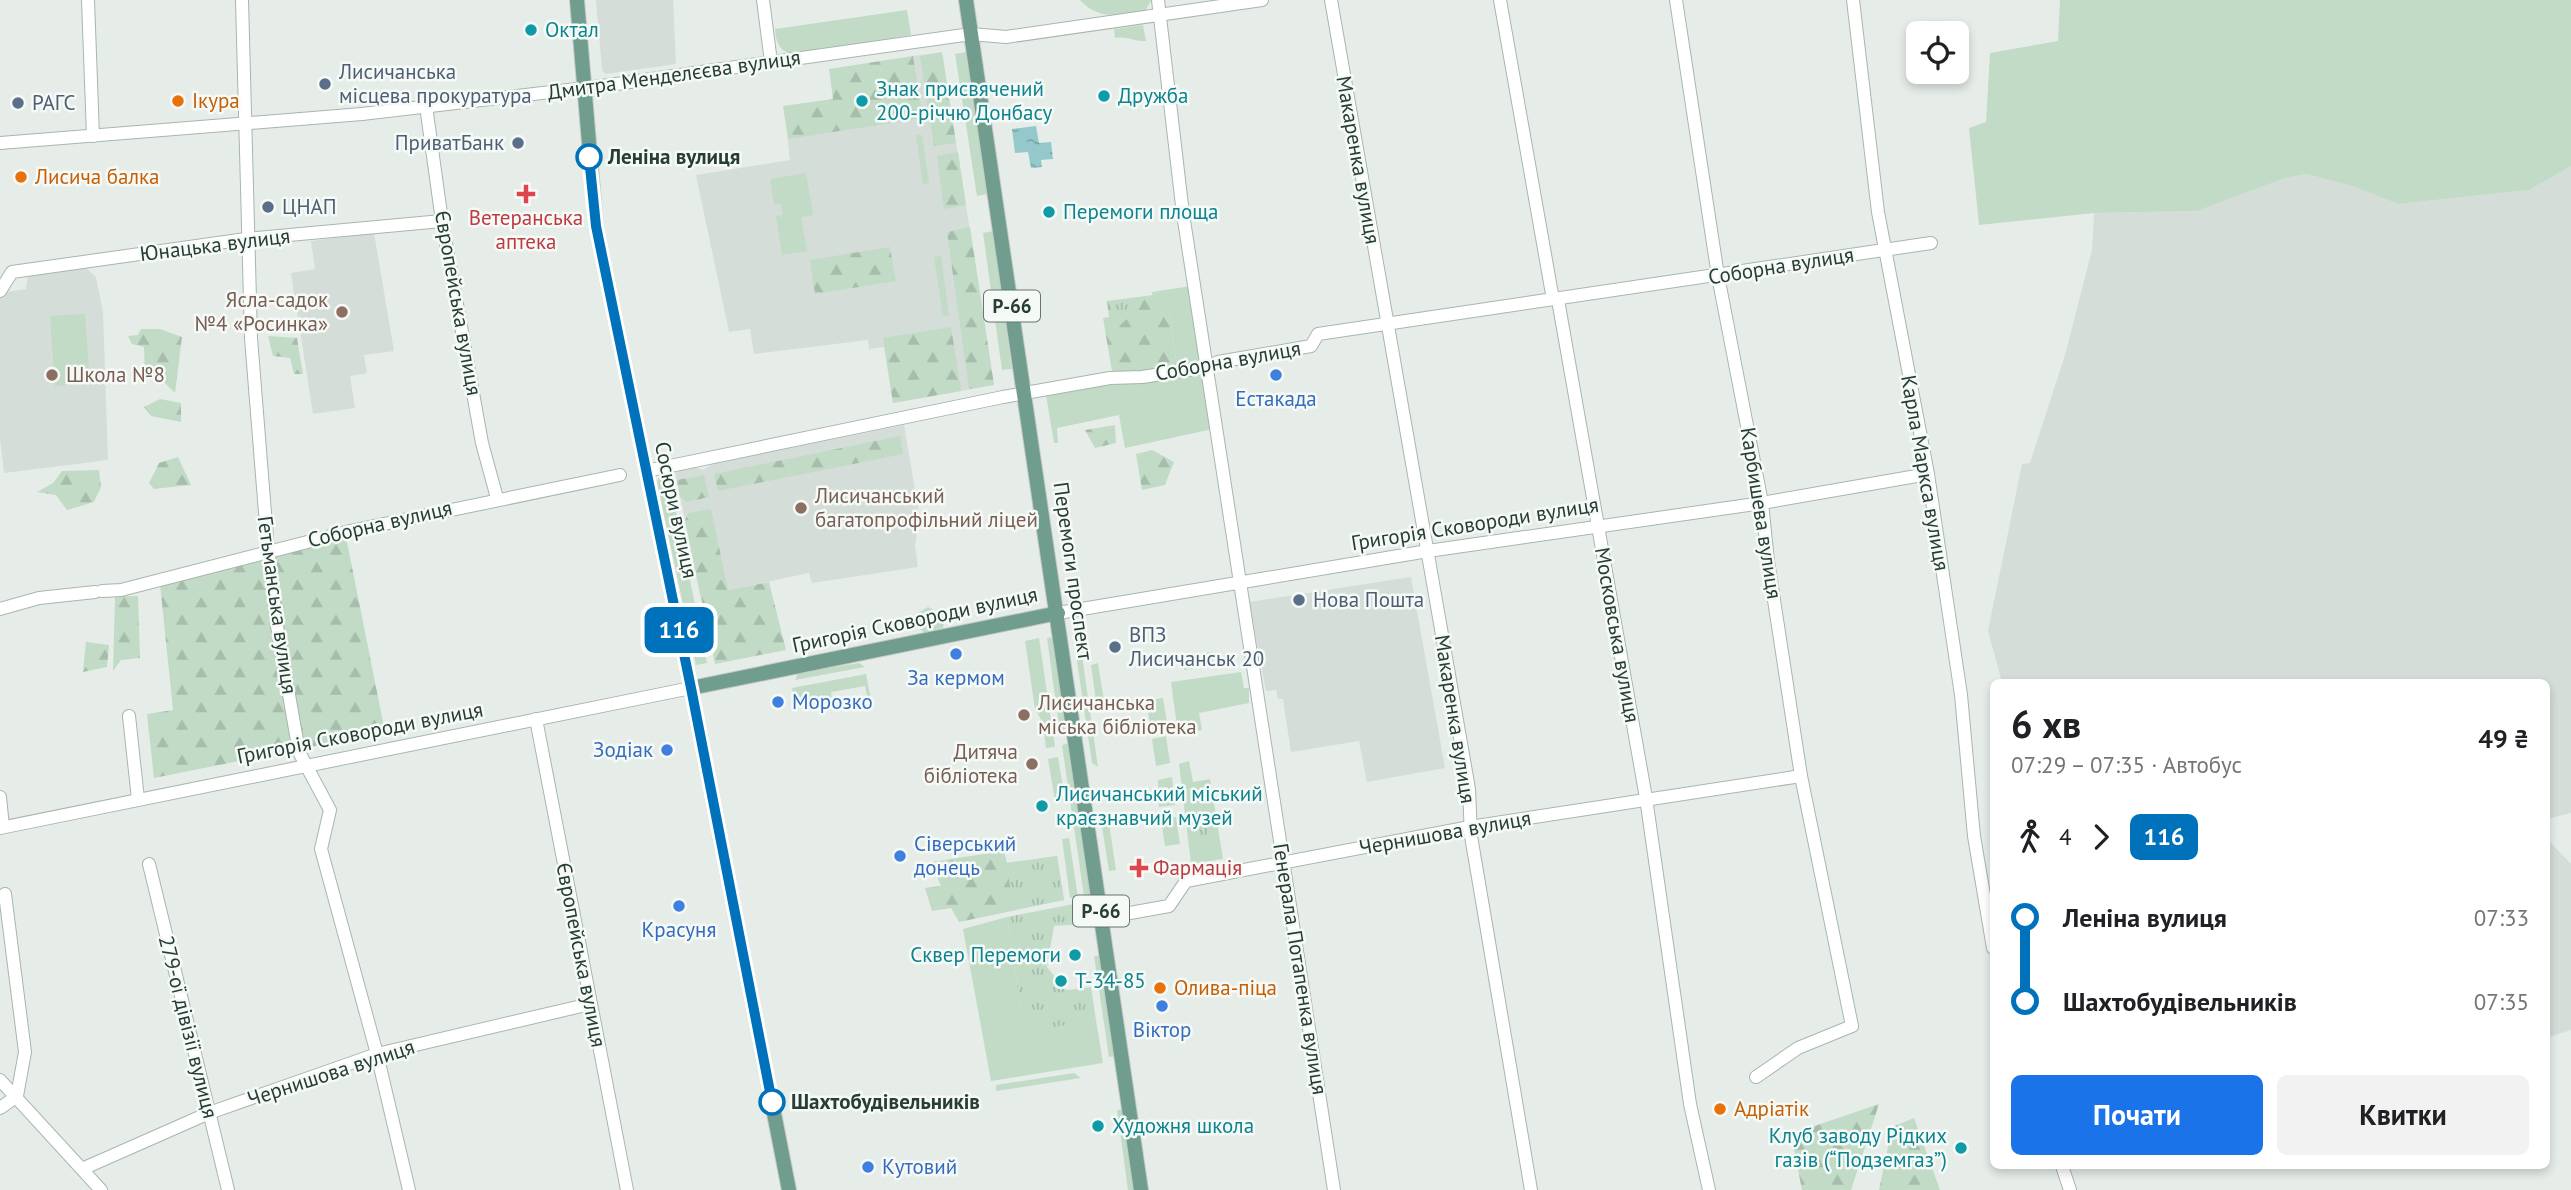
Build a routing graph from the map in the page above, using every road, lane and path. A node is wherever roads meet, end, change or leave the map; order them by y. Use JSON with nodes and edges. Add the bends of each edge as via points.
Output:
{"nodes":[{"id":1,"x":88,"y":0,"type":"edge"},
{"id":2,"x":242,"y":0,"type":"edge"},
{"id":3,"x":577,"y":0,"type":"edge"},
{"id":4,"x":764,"y":0,"type":"edge"},
{"id":5,"x":966,"y":0,"type":"edge"},
{"id":6,"x":1158,"y":0,"type":"edge"},
{"id":7,"x":1262,"y":0,"type":"edge"},
{"id":8,"x":1331,"y":0,"type":"edge"},
{"id":9,"x":1500,"y":0,"type":"edge"},
{"id":10,"x":1676,"y":0,"type":"edge"},
{"id":11,"x":1853,"y":0,"type":"edge"},
{"id":12,"x":1160,"y":16,"type":"junction"},
{"id":13,"x":971,"y":34,"type":"junction"},
{"id":14,"x":771,"y":62,"type":"junction"},
{"id":15,"x":583,"y":88,"type":"junction"},
{"id":16,"x":426,"y":106,"type":"junction"},
{"id":17,"x":247,"y":123,"type":"junction"},
{"id":18,"x":93,"y":136,"type":"junction"},
{"id":19,"x":0,"y":143,"type":"edge"},
{"id":20,"x":443,"y":221,"type":"junction"},
{"id":21,"x":246,"y":239,"type":"junction"},
{"id":22,"x":1931,"y":243,"type":"dead end"},
{"id":23,"x":1884,"y":249,"type":"junction"},
{"id":24,"x":1718,"y":276,"type":"junction"},
{"id":25,"x":0,"y":291,"type":"edge"},
{"id":26,"x":1558,"y":300,"type":"junction"},
{"id":27,"x":1386,"y":322,"type":"junction"},
{"id":28,"x":1208,"y":367,"type":"junction"},
{"id":29,"x":1026,"y":394,"type":"junction"},
{"id":30,"x":646,"y":471,"type":"junction"},
{"id":31,"x":1928,"y":474,"type":"junction"},
{"id":32,"x":620,"y":475,"type":"dead end"},
{"id":33,"x":497,"y":498,"type":"junction"},
{"id":34,"x":1762,"y":503,"type":"junction"},
{"id":35,"x":1597,"y":526,"type":"junction"},
{"id":36,"x":268,"y":550,"type":"junction"},
{"id":37,"x":1428,"y":551,"type":"junction"},
{"id":38,"x":1238,"y":585,"type":"junction"},
{"id":39,"x":0,"y":609,"type":"edge"},
{"id":40,"x":1058,"y":613,"type":"junction"},
{"id":41,"x":691,"y":688,"type":"junction"},
{"id":42,"x":129,"y":716,"type":"dead end"},
{"id":43,"x":536,"y":719,"type":"junction"},
{"id":44,"x":305,"y":765,"type":"junction"},
{"id":45,"x":1801,"y":776,"type":"junction"},
{"id":46,"x":0,"y":797,"type":"edge"},
{"id":47,"x":1646,"y":798,"type":"junction"},
{"id":48,"x":138,"y":799,"type":"junction"},
{"id":49,"x":1,"y":827,"type":"edge"},
{"id":50,"x":1470,"y":827,"type":"junction"},
{"id":51,"x":1283,"y":862,"type":"junction"},
{"id":52,"x":149,"y":864,"type":"dead end"},
{"id":53,"x":5,"y":894,"type":"dead end"},
{"id":54,"x":1102,"y":918,"type":"junction"},
{"id":55,"x":1990,"y":930,"type":"edge"},
{"id":56,"x":590,"y":1004,"type":"junction"},
{"id":57,"x":377,"y":1054,"type":"junction"},
{"id":58,"x":1756,"y":1077,"type":"dead end"},
{"id":59,"x":0,"y":1080,"type":"edge"},
{"id":60,"x":17,"y":1096,"type":"junction"},
{"id":61,"x":0,"y":1108,"type":"edge"},
{"id":62,"x":209,"y":1113,"type":"junction"},
{"id":63,"x":82,"y":1169,"type":"junction"},
{"id":64,"x":2063,"y":1169,"type":"edge"},
{"id":65,"x":101,"y":1190,"type":"edge"},
{"id":66,"x":228,"y":1190,"type":"edge"},
{"id":67,"x":410,"y":1190,"type":"edge"},
{"id":68,"x":627,"y":1190,"type":"edge"},
{"id":69,"x":789,"y":1190,"type":"edge"},
{"id":70,"x":1141,"y":1190,"type":"edge"},
{"id":71,"x":1334,"y":1190,"type":"edge"},
{"id":72,"x":1531,"y":1190,"type":"edge"},
{"id":73,"x":1709,"y":1190,"type":"edge"},
{"id":74,"x":2070,"y":1190,"type":"edge"}],
"edges":[{"from":1,"to":18,"type":"street"},
{"from":2,"to":17,"type":"street","name":"Гетьманська вулиця"},
{"from":3,"to":15,"type":"main road","name":"Сосюри вулиця"},
{"from":4,"to":14,"type":"street"},
{"from":5,"to":13,"type":"main road","name":"Перемоги проспект","number":"Р-66"},
{"from":6,"to":12,"type":"street","name":"Генерала Потапенка вулиця"},
{"from":7,"to":12,"type":"street","name":"Дмитра Менделєєва вулиця"},
{"from":8,"to":27,"type":"street","name":"Макаренка вулиця"},
{"from":9,"to":26,"type":"street","name":"Московська вулиця","via":[[1552,294]]},
{"from":10,"to":24,"type":"street","name":"Карбишева вулиця"},
{"from":11,"to":23,"type":"street","name":"Карла Маркса вулиця"},
{"from":12,"to":13,"type":"street","name":"Дмитра Менделєєва вулиця","via":[[998,38]]},
{"from":12,"to":28,"type":"street","name":"Генерала Потапенка вулиця","via":[[1172,138]]},
{"from":13,"to":14,"type":"street","name":"Дмитра Менделєєва вулиця"},
{"from":13,"to":29,"type":"main road","name":"Перемоги проспект","number":"Р-66"},
{"from":14,"to":15,"type":"street","name":"Дмитра Менделєєва вулиця"},
{"from":15,"to":16,"type":"street","name":"Дмитра Менделєєва вулиця"},
{"from":15,"to":30,"type":"main road","name":"Сосюри вулиця","via":[[596,226]]},
{"from":16,"to":17,"type":"street","name":"Дмитра Менделєєва вулиця"},
{"from":16,"to":20,"type":"street","name":"Європейська вулиця"},
{"from":17,"to":18,"type":"street","name":"Дмитра Менделєєва вулиця"},
{"from":17,"to":21,"type":"street","name":"Гетьманська вулиця"},
{"from":18,"to":19,"type":"street","name":"Дмитра Менделєєва вулиця"},
{"from":20,"to":21,"type":"street","name":"Юнацька вулиця"},
{"from":20,"to":33,"type":"street","name":"Європейська вулиця","via":[[482,443]]},
{"from":21,"to":25,"type":"street","name":"Юнацька вулиця","via":[[12,272]]},
{"from":21,"to":36,"type":"street","name":"Гетьманська вулиця"},
{"from":22,"to":23,"type":"street","name":"Соборна вулиця"},
{"from":23,"to":24,"type":"street","name":"Соборна вулиця"},
{"from":23,"to":31,"type":"street","name":"Карла Маркса вулиця"},
{"from":24,"to":26,"type":"street","name":"Соборна вулиця"},
{"from":24,"to":34,"type":"street","name":"Карбишева вулиця"},
{"from":26,"to":27,"type":"street","name":"Соборна вулиця"},
{"from":26,"to":35,"type":"street","name":"Московська вулиця"},
{"from":27,"to":28,"type":"street","name":"Соборна вулиця","via":[[1318,334],[1311,346]]},
{"from":27,"to":37,"type":"street","name":"Макаренка вулиця"},
{"from":28,"to":29,"type":"street","name":"Соборна вулиця","via":[[1110,378]]},
{"from":28,"to":38,"type":"street","name":"Генерала Потапенка вулиця"},
{"from":29,"to":30,"type":"street","name":"Соборна вулиця"},
{"from":29,"to":40,"type":"main road","name":"Перемоги проспект","number":"Р-66"},
{"from":30,"to":41,"type":"main road","name":"Сосюри вулиця"},
{"from":31,"to":34,"type":"street","name":"Григорія Сковороди вулиця"},
{"from":31,"to":55,"type":"street","name":"Карла Маркса вулиця"},
{"from":32,"to":33,"type":"street","name":"Соборна вулиця"},
{"from":33,"to":36,"type":"street","name":"Соборна вулиця"},
{"from":34,"to":35,"type":"street","name":"Григорія Сковороди вулиця"},
{"from":34,"to":45,"type":"street","name":"Карбишева вулиця"},
{"from":35,"to":37,"type":"street","name":"Григорія Сковороди вулиця"},
{"from":35,"to":47,"type":"street","name":"Московська вулиця"},
{"from":36,"to":39,"type":"street","name":"Соборна вулиця","via":[[121,590],[38,598]]},
{"from":36,"to":44,"type":"street","name":"Гетьманська вулиця","via":[[277,626]]},
{"from":37,"to":38,"type":"street","name":"Григорія Сковороди вулиця"},
{"from":37,"to":50,"type":"street","name":"Макаренка вулиця","via":[[1469,789]]},
{"from":38,"to":40,"type":"street","name":"Григорія Сковороди вулиця"},
{"from":38,"to":51,"type":"street","name":"Генерала Потапенка вулиця"},
{"from":40,"to":41,"type":"main road","name":"Григорія Сковороди вулиця"},
{"from":40,"to":54,"type":"main road","name":"Перемоги проспект","number":"Р-66"},
{"from":41,"to":43,"type":"street","name":"Григорія Сковороди вулиця"},
{"from":41,"to":69,"type":"main road","name":"Сосюри вулиця"},
{"from":42,"to":48,"type":"street"},
{"from":43,"to":44,"type":"street","name":"Григорія Сковороди вулиця"},
{"from":43,"to":56,"type":"street","name":"Європейська вулиця"},
{"from":44,"to":48,"type":"street","name":"Григорія Сковороди вулиця"},
{"from":44,"to":57,"type":"street","name":"Гетьманська вулиця","via":[[330,810],[321,849]]},
{"from":45,"to":47,"type":"street","name":"Чернишова вулиця"},
{"from":45,"to":58,"type":"street","name":"Карбишева вулиця","via":[[1852,1026],[1798,1048]]},
{"from":46,"to":49,"type":"street"},
{"from":47,"to":50,"type":"street","name":"Чернишова вулиця"},
{"from":47,"to":73,"type":"street","name":"Московська вулиця","via":[[1690,1104]]},
{"from":48,"to":49,"type":"street","name":"Григорія Сковороди вулиця"},
{"from":50,"to":51,"type":"street","name":"Чернишова вулиця"},
{"from":50,"to":72,"type":"street","name":"Макаренка вулиця"},
{"from":51,"to":54,"type":"street","name":"Чернишова вулиця","via":[[1186,881],[1169,906]]},
{"from":51,"to":71,"type":"street","name":"Генерала Потапенка вулиця"},
{"from":52,"to":62,"type":"street","name":"279-ої дівізії вулиця"},
{"from":53,"to":60,"type":"street","via":[[25,1052]]},
{"from":54,"to":70,"type":"main road","name":"Перемоги проспект","number":"Р-66"},
{"from":56,"to":57,"type":"street","name":"Чернишова вулиця"},
{"from":56,"to":68,"type":"street","name":"Європейська вулиця"},
{"from":57,"to":62,"type":"street","name":"Чернишова вулиця"},
{"from":57,"to":67,"type":"street","name":"Гетьманська вулиця"},
{"from":59,"to":60,"type":"street"},
{"from":60,"to":61,"type":"street"},
{"from":60,"to":63,"type":"street"},
{"from":62,"to":63,"type":"street","name":"Чернишова вулиця"},
{"from":62,"to":66,"type":"street","name":"279-ої дівізії вулиця"},
{"from":63,"to":65,"type":"street"},
{"from":64,"to":74,"type":"street"}]}
